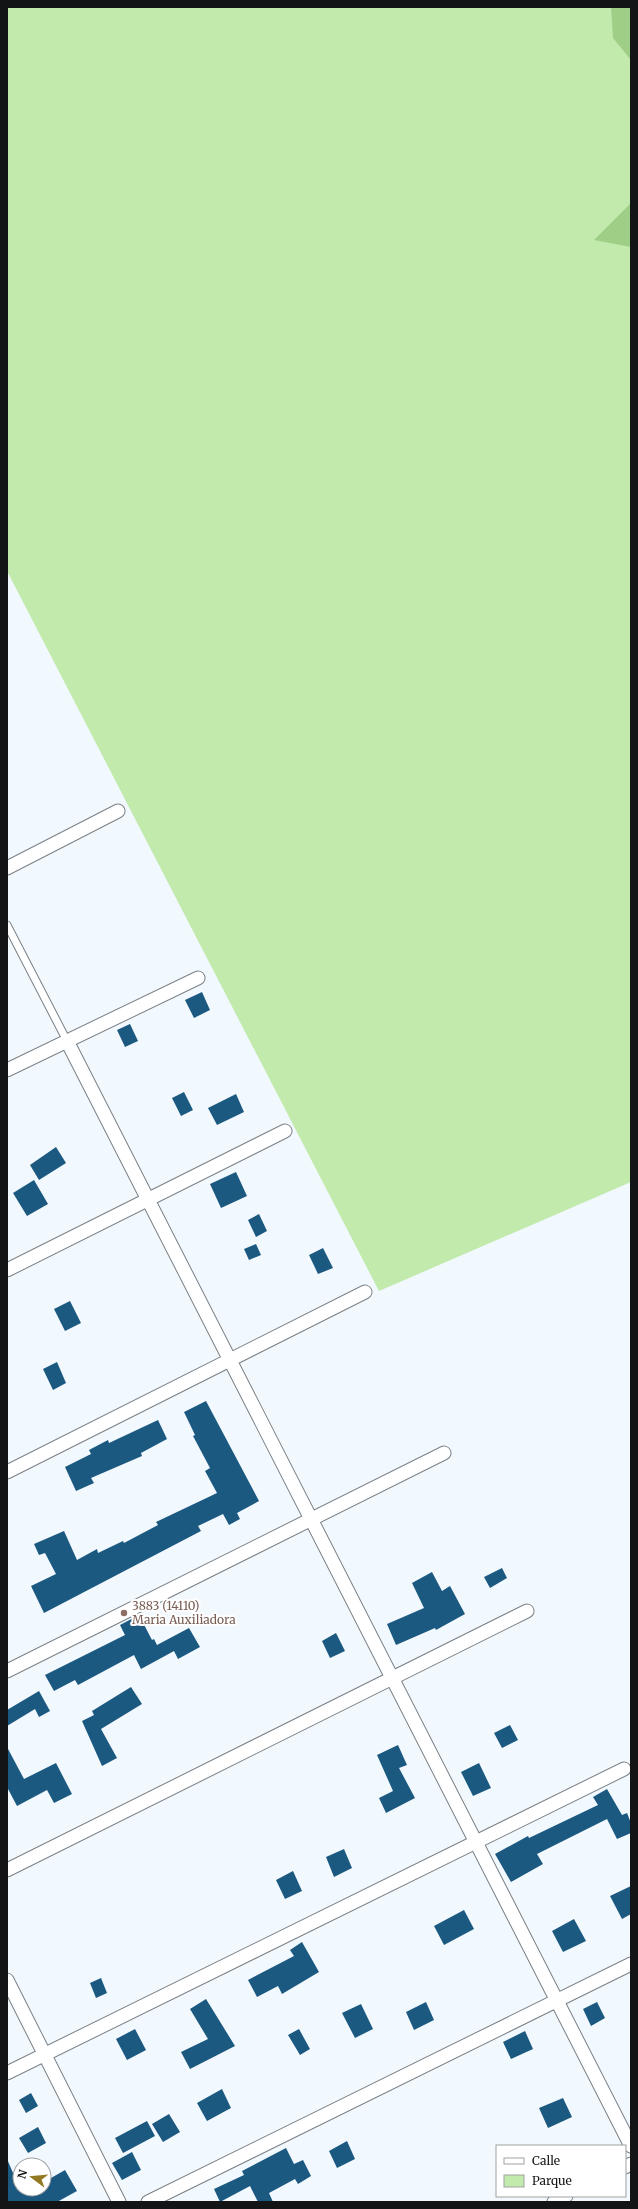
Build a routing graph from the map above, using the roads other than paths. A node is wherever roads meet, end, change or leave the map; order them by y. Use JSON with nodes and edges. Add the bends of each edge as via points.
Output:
{"nodes":[{"id":1,"x":118,"y":811,"type":"dead end"},
{"id":2,"x":7,"y":868,"type":"edge"},
{"id":3,"x":7,"y":924,"type":"edge"},
{"id":4,"x":198,"y":978,"type":"dead end"},
{"id":5,"x":67,"y":1041,"type":"junction"},
{"id":6,"x":7,"y":1070,"type":"edge"},
{"id":7,"x":285,"y":1132,"type":"dead end"},
{"id":8,"x":148,"y":1200,"type":"junction"},
{"id":9,"x":7,"y":1270,"type":"edge"},
{"id":10,"x":365,"y":1292,"type":"dead end"},
{"id":11,"x":230,"y":1360,"type":"junction"},
{"id":12,"x":444,"y":1453,"type":"dead end"},
{"id":13,"x":7,"y":1472,"type":"edge"},
{"id":14,"x":311,"y":1520,"type":"junction"},
{"id":15,"x":527,"y":1611,"type":"dead end"},
{"id":16,"x":7,"y":1671,"type":"edge"},
{"id":17,"x":392,"y":1678,"type":"junction"},
{"id":18,"x":624,"y":1769,"type":"dead end"},
{"id":19,"x":476,"y":1842,"type":"junction"},
{"id":20,"x":7,"y":1870,"type":"edge"},
{"id":21,"x":631,"y":1964,"type":"edge"},
{"id":22,"x":7,"y":1980,"type":"edge"},
{"id":23,"x":557,"y":2000,"type":"junction"},
{"id":24,"x":44,"y":2054,"type":"junction"},
{"id":25,"x":7,"y":2073,"type":"edge"},
{"id":26,"x":631,"y":2146,"type":"edge"},
{"id":27,"x":564,"y":2197,"type":"edge"},
{"id":28,"x":118,"y":2202,"type":"edge"},
{"id":29,"x":148,"y":2202,"type":"edge"},
{"id":30,"x":554,"y":2202,"type":"edge"}],
"edges":[{"from":1,"to":2,"type":"street"},
{"from":3,"to":5,"type":"lane"},
{"from":4,"to":5,"type":"street"},
{"from":5,"to":6,"type":"street"},
{"from":5,"to":8,"type":"street"},
{"from":7,"to":8,"type":"street"},
{"from":8,"to":9,"type":"street"},
{"from":8,"to":11,"type":"street"},
{"from":10,"to":11,"type":"street"},
{"from":11,"to":13,"type":"street"},
{"from":11,"to":14,"type":"street"},
{"from":12,"to":14,"type":"street"},
{"from":14,"to":16,"type":"street"},
{"from":14,"to":17,"type":"street"},
{"from":15,"to":17,"type":"street"},
{"from":17,"to":19,"type":"street"},
{"from":17,"to":20,"type":"street"},
{"from":18,"to":19,"type":"street"},
{"from":19,"to":23,"type":"street"},
{"from":19,"to":24,"type":"street"},
{"from":21,"to":23,"type":"street"},
{"from":22,"to":24,"type":"street"},
{"from":23,"to":26,"type":"street"},
{"from":23,"to":29,"type":"street"},
{"from":24,"to":25,"type":"street"},
{"from":24,"to":28,"type":"street"},
{"from":27,"to":30,"type":"street"}]}
